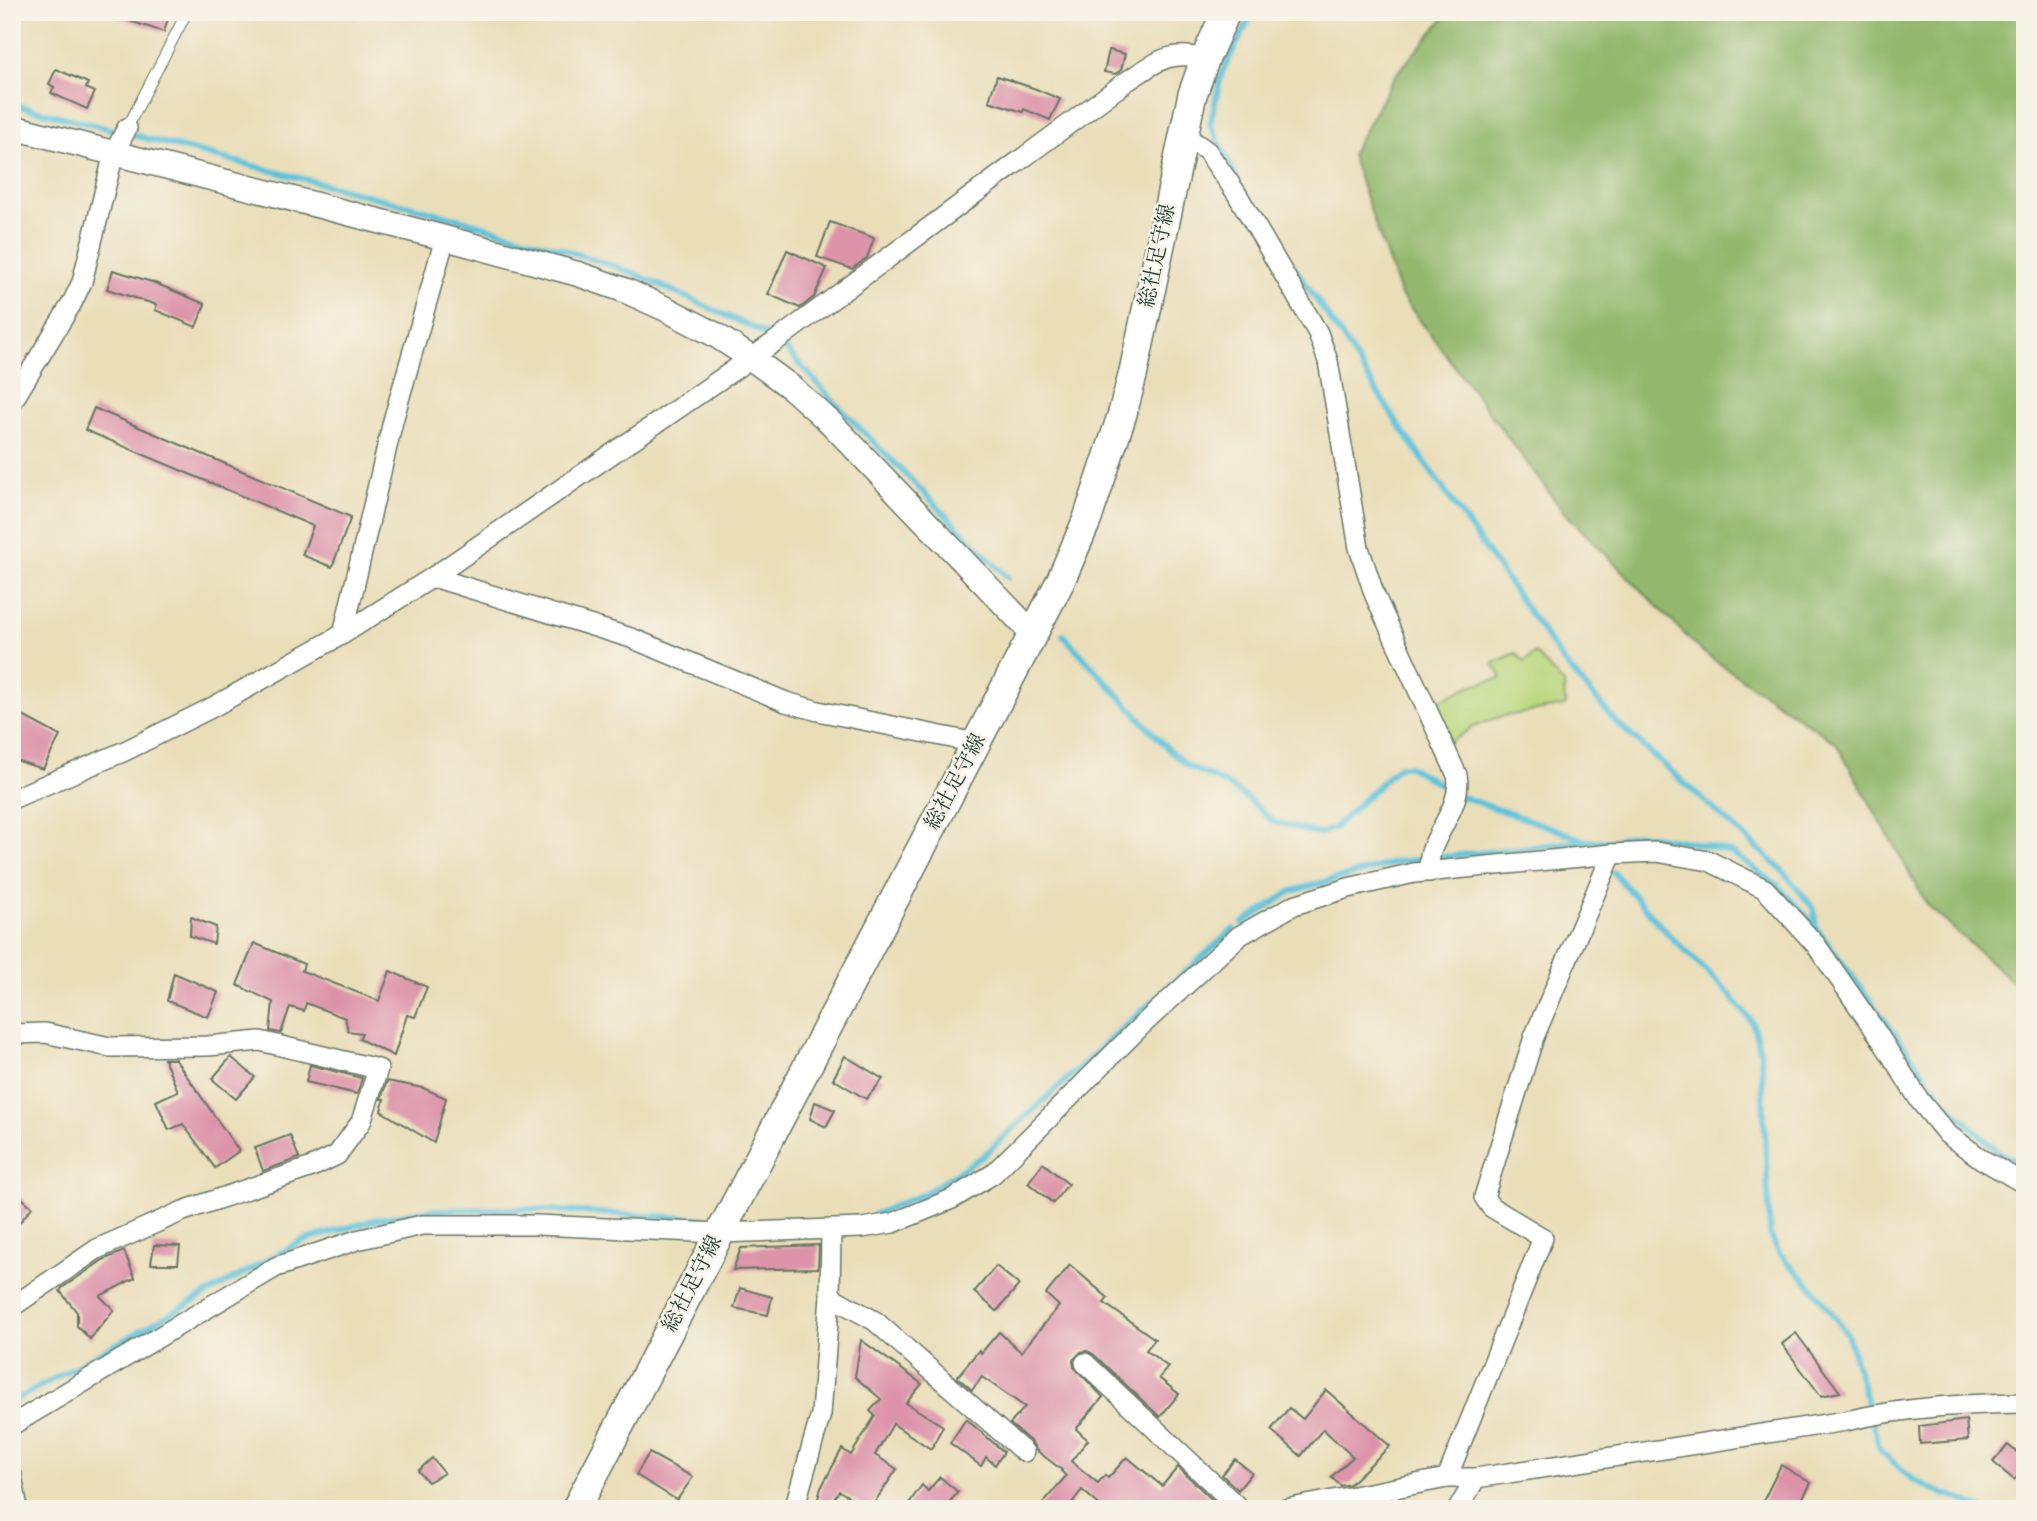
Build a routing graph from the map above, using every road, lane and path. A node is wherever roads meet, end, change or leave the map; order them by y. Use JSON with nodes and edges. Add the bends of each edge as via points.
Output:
{"nodes":[{"id":1,"x":187,"y":12,"type":"edge"},
{"id":2,"x":1226,"y":12,"type":"edge"},
{"id":3,"x":1205,"y":59,"type":"junction"},
{"id":4,"x":12,"y":127,"type":"edge"},
{"id":5,"x":1184,"y":135,"type":"junction"},
{"id":6,"x":121,"y":140,"type":"junction"},
{"id":7,"x":445,"y":238,"type":"junction"},
{"id":8,"x":751,"y":358,"type":"junction"},
{"id":9,"x":12,"y":402,"type":"edge"},
{"id":10,"x":433,"y":577,"type":"junction"},
{"id":11,"x":343,"y":634,"type":"junction"},
{"id":12,"x":1033,"y":634,"type":"junction"},
{"id":13,"x":976,"y":743,"type":"junction"},
{"id":14,"x":12,"y":799,"type":"edge"},
{"id":15,"x":1612,"y":854,"type":"junction"},
{"id":16,"x":1430,"y":863,"type":"junction"},
{"id":17,"x":12,"y":1034,"type":"edge"},
{"id":18,"x":2025,"y":1184,"type":"edge"},
{"id":19,"x":831,"y":1229,"type":"junction"},
{"id":20,"x":720,"y":1233,"type":"junction"},
{"id":21,"x":830,"y":1296,"type":"junction"},
{"id":22,"x":12,"y":1307,"type":"edge"},
{"id":23,"x":1085,"y":1363,"type":"dead end"},
{"id":24,"x":2025,"y":1403,"type":"edge"},
{"id":25,"x":12,"y":1425,"type":"edge"},
{"id":26,"x":1024,"y":1452,"type":"dead end"},
{"id":27,"x":12,"y":1476,"type":"edge"},
{"id":28,"x":1447,"y":1478,"type":"junction"},
{"id":29,"x":1476,"y":1478,"type":"junction"},
{"id":30,"x":18,"y":1509,"type":"edge"},
{"id":31,"x":576,"y":1509,"type":"edge"},
{"id":32,"x":794,"y":1509,"type":"edge"},
{"id":33,"x":1240,"y":1509,"type":"edge"},
{"id":34,"x":1286,"y":1509,"type":"edge"},
{"id":35,"x":1458,"y":1509,"type":"edge"}],
"edges":[{"from":1,"to":6,"type":"lane"},
{"from":2,"to":3,"type":"main road","name":"総社足守線"},
{"from":3,"to":5,"type":"main road","name":"総社足守線"},
{"from":3,"to":8,"type":"street","via":[[1177,54],[1127,81]]},
{"from":4,"to":6,"type":"street"},
{"from":5,"to":12,"type":"main road","name":"総社足守線","via":[[1116,437],[1087,520]]},
{"from":5,"to":16,"type":"street","via":[[1207,151],[1237,194],[1318,333],[1328,362],[1359,548],[1375,596],[1457,775],[1456,794]]},
{"from":6,"to":7,"type":"street"},
{"from":6,"to":9,"type":"street","via":[[82,282]]},
{"from":7,"to":8,"type":"street","via":[[624,290],[714,334]]},
{"from":7,"to":11,"type":"street","via":[[393,421]]},
{"from":8,"to":10,"type":"street"},
{"from":8,"to":12,"type":"street","via":[[831,423]]},
{"from":10,"to":11,"type":"street"},
{"from":10,"to":13,"type":"street","via":[[631,638],[786,702]]},
{"from":11,"to":14,"type":"street","via":[[125,751]]},
{"from":12,"to":13,"type":"main road","name":"総社足守線"},
{"from":13,"to":20,"type":"main road","name":"総社足守線"},
{"from":15,"to":16,"type":"street"},
{"from":15,"to":18,"type":"street","via":[[1656,852],[1709,861],[1765,889],[1816,945],[1947,1134]]},
{"from":15,"to":28,"type":"street","via":[[1534,1037],[1484,1197],[1491,1207],[1543,1238]]},
{"from":16,"to":19,"type":"street","via":[[1414,873],[1294,905],[1239,936],[993,1174],[953,1199],[893,1223]]},
{"from":17,"to":22,"type":"street","via":[[46,1033],[110,1047],[260,1041],[378,1069],[360,1122],[337,1155],[183,1211],[97,1249]]},
{"from":19,"to":20,"type":"street"},
{"from":19,"to":21,"type":"street"},
{"from":20,"to":25,"type":"street","via":[[422,1225],[357,1240],[276,1267]]},
{"from":20,"to":31,"type":"main road","name":"総社足守線"},
{"from":21,"to":26,"type":"street","via":[[875,1321]]},
{"from":21,"to":32,"type":"street","via":[[821,1414]]},
{"from":23,"to":33,"type":"street"},
{"from":24,"to":29,"type":"street","via":[[1961,1404],[1872,1415]]},
{"from":27,"to":30,"type":"street"},
{"from":28,"to":29,"type":"street"},
{"from":28,"to":34,"type":"street"},
{"from":29,"to":35,"type":"street"}]}
